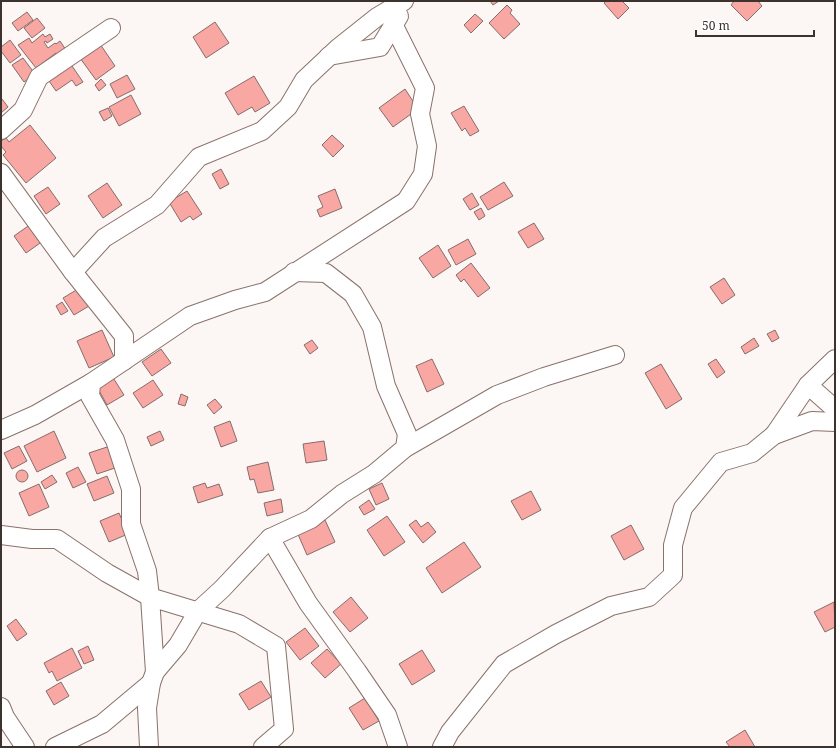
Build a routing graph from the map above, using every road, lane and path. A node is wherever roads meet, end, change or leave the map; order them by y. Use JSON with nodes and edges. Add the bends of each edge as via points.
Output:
{"nodes":[{"id":1,"x":404,"y":1,"type":"edge"},
{"id":2,"x":410,"y":1,"type":"edge"},
{"id":3,"x":393,"y":24,"type":"junction"},
{"id":4,"x":111,"y":28,"type":"dead end"},
{"id":5,"x":329,"y":56,"type":"junction"},
{"id":6,"x":1,"y":130,"type":"edge"},
{"id":7,"x":1,"y":173,"type":"edge"},
{"id":8,"x":73,"y":272,"type":"junction"},
{"id":9,"x":294,"y":272,"type":"junction"},
{"id":10,"x":615,"y":355,"type":"dead end"},
{"id":11,"x":835,"y":359,"type":"edge"},
{"id":12,"x":124,"y":361,"type":"junction"},
{"id":13,"x":91,"y":382,"type":"junction"},
{"id":14,"x":808,"y":385,"type":"junction"},
{"id":15,"x":835,"y":409,"type":"edge"},
{"id":16,"x":835,"y":422,"type":"edge"},
{"id":17,"x":1,"y":430,"type":"edge"},
{"id":18,"x":774,"y":435,"type":"junction"},
{"id":19,"x":405,"y":448,"type":"junction"},
{"id":20,"x":1,"y":535,"type":"edge"},
{"id":21,"x":270,"y":538,"type":"junction"},
{"id":22,"x":150,"y":597,"type":"junction"},
{"id":23,"x":198,"y":611,"type":"junction"},
{"id":24,"x":153,"y":677,"type":"junction"},
{"id":25,"x":1,"y":707,"type":"edge"},
{"id":26,"x":25,"y":747,"type":"edge"},
{"id":27,"x":55,"y":747,"type":"edge"},
{"id":28,"x":149,"y":747,"type":"edge"},
{"id":29,"x":262,"y":747,"type":"edge"},
{"id":30,"x":398,"y":747,"type":"edge"},
{"id":31,"x":442,"y":747,"type":"edge"}],
"edges":[{"from":1,"to":5,"type":"street","via":[[377,17]]},
{"from":2,"to":3,"type":"street"},
{"from":3,"to":5,"type":"street","via":[[380,47]]},
{"from":3,"to":9,"type":"street","via":[[425,88],[420,114],[427,146],[423,174],[406,201]]},
{"from":4,"to":6,"type":"street","via":[[39,77],[23,110]]},
{"from":5,"to":8,"type":"street","via":[[304,80],[288,106],[262,131],[199,157],[157,205],[104,238]]},
{"from":7,"to":8,"type":"street"},
{"from":8,"to":12,"type":"street","via":[[124,336]]},
{"from":9,"to":12,"type":"street","via":[[265,292],[190,316]]},
{"from":9,"to":19,"type":"street","via":[[326,273],[354,294],[372,327],[386,386],[407,434]]},
{"from":10,"to":19,"type":"street","via":[[497,395]]},
{"from":11,"to":14,"type":"street"},
{"from":12,"to":13,"type":"street"},
{"from":13,"to":17,"type":"street","via":[[35,415]]},
{"from":13,"to":22,"type":"street","via":[[90,396],[115,440],[131,489],[131,524],[147,570]]},
{"from":14,"to":15,"type":"street"},
{"from":14,"to":18,"type":"street"},
{"from":16,"to":18,"type":"street","via":[[812,421]]},
{"from":18,"to":31,"type":"street","via":[[752,453],[721,462],[683,508],[673,545],[673,575],[649,597],[610,606],[504,664],[450,732]]},
{"from":19,"to":21,"type":"street","via":[[374,474],[342,494],[311,519]]},
{"from":20,"to":22,"type":"street","via":[[57,539],[106,573]]},
{"from":21,"to":23,"type":"street"},
{"from":21,"to":30,"type":"street","via":[[308,603],[387,715]]},
{"from":22,"to":23,"type":"street"},
{"from":22,"to":24,"type":"street"},
{"from":23,"to":24,"type":"street","via":[[178,645]]},
{"from":23,"to":29,"type":"street","via":[[239,624],[276,646],[284,729]]},
{"from":24,"to":27,"type":"street","via":[[102,724]]},
{"from":24,"to":28,"type":"street","via":[[147,708]]},
{"from":25,"to":26,"type":"street"}]}
